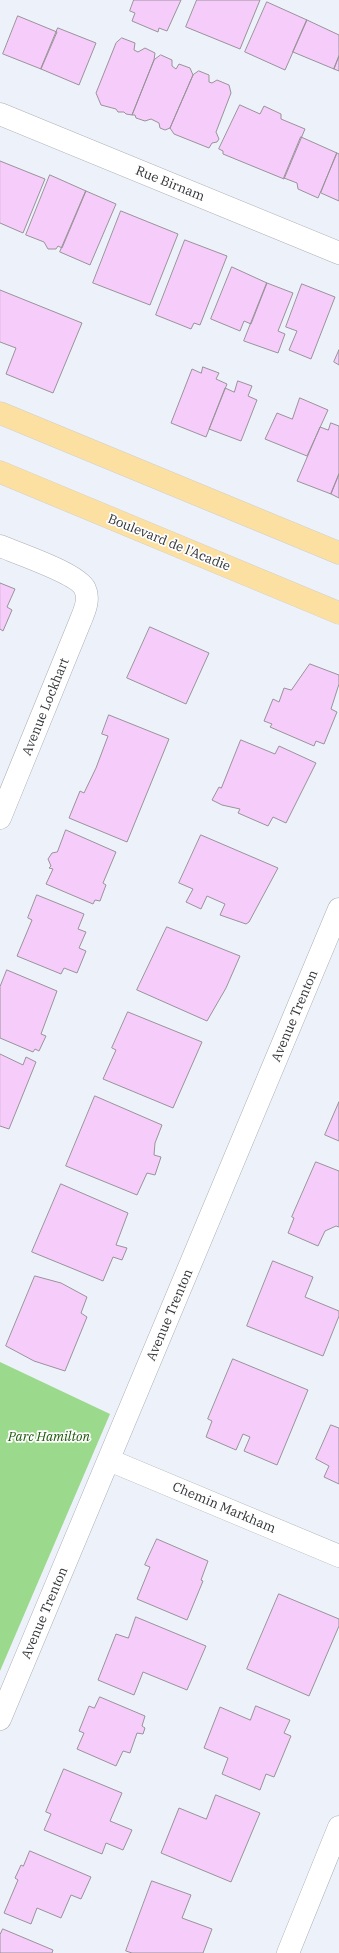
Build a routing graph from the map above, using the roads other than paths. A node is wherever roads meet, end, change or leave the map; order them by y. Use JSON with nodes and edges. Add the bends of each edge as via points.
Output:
{"nodes":[{"id":1,"x":0,"y":114,"type":"edge"},
{"id":2,"x":339,"y":254,"type":"edge"},
{"id":3,"x":0,"y":413,"type":"edge"},
{"id":4,"x":0,"y":472,"type":"edge"},
{"id":5,"x":0,"y":546,"type":"edge"},
{"id":6,"x":339,"y":553,"type":"edge"},
{"id":7,"x":339,"y":612,"type":"edge"},
{"id":8,"x":0,"y":818,"type":"edge"},
{"id":9,"x":339,"y":909,"type":"edge"},
{"id":10,"x":109,"y":1460,"type":"junction"},
{"id":11,"x":339,"y":1556,"type":"edge"},
{"id":12,"x":0,"y":1719,"type":"edge"},
{"id":13,"x":339,"y":1827,"type":"edge"},
{"id":14,"x":288,"y":1953,"type":"edge"}],
"edges":[{"from":1,"to":2,"type":"street","name":"Rue Birnam"},
{"from":3,"to":6,"type":"main road"},
{"from":4,"to":7,"type":"main road","name":"Boulevard de l'Acadie"},
{"from":5,"to":8,"type":"street","name":"Avenue Lockhart","via":[[69,575],[85,587],[87,594],[82,617]]},
{"from":9,"to":10,"type":"street","name":"Avenue Trenton"},
{"from":10,"to":11,"type":"street","name":"Chemin Markham"},
{"from":10,"to":12,"type":"street","name":"Avenue Trenton"},
{"from":13,"to":14,"type":"street"}]}
